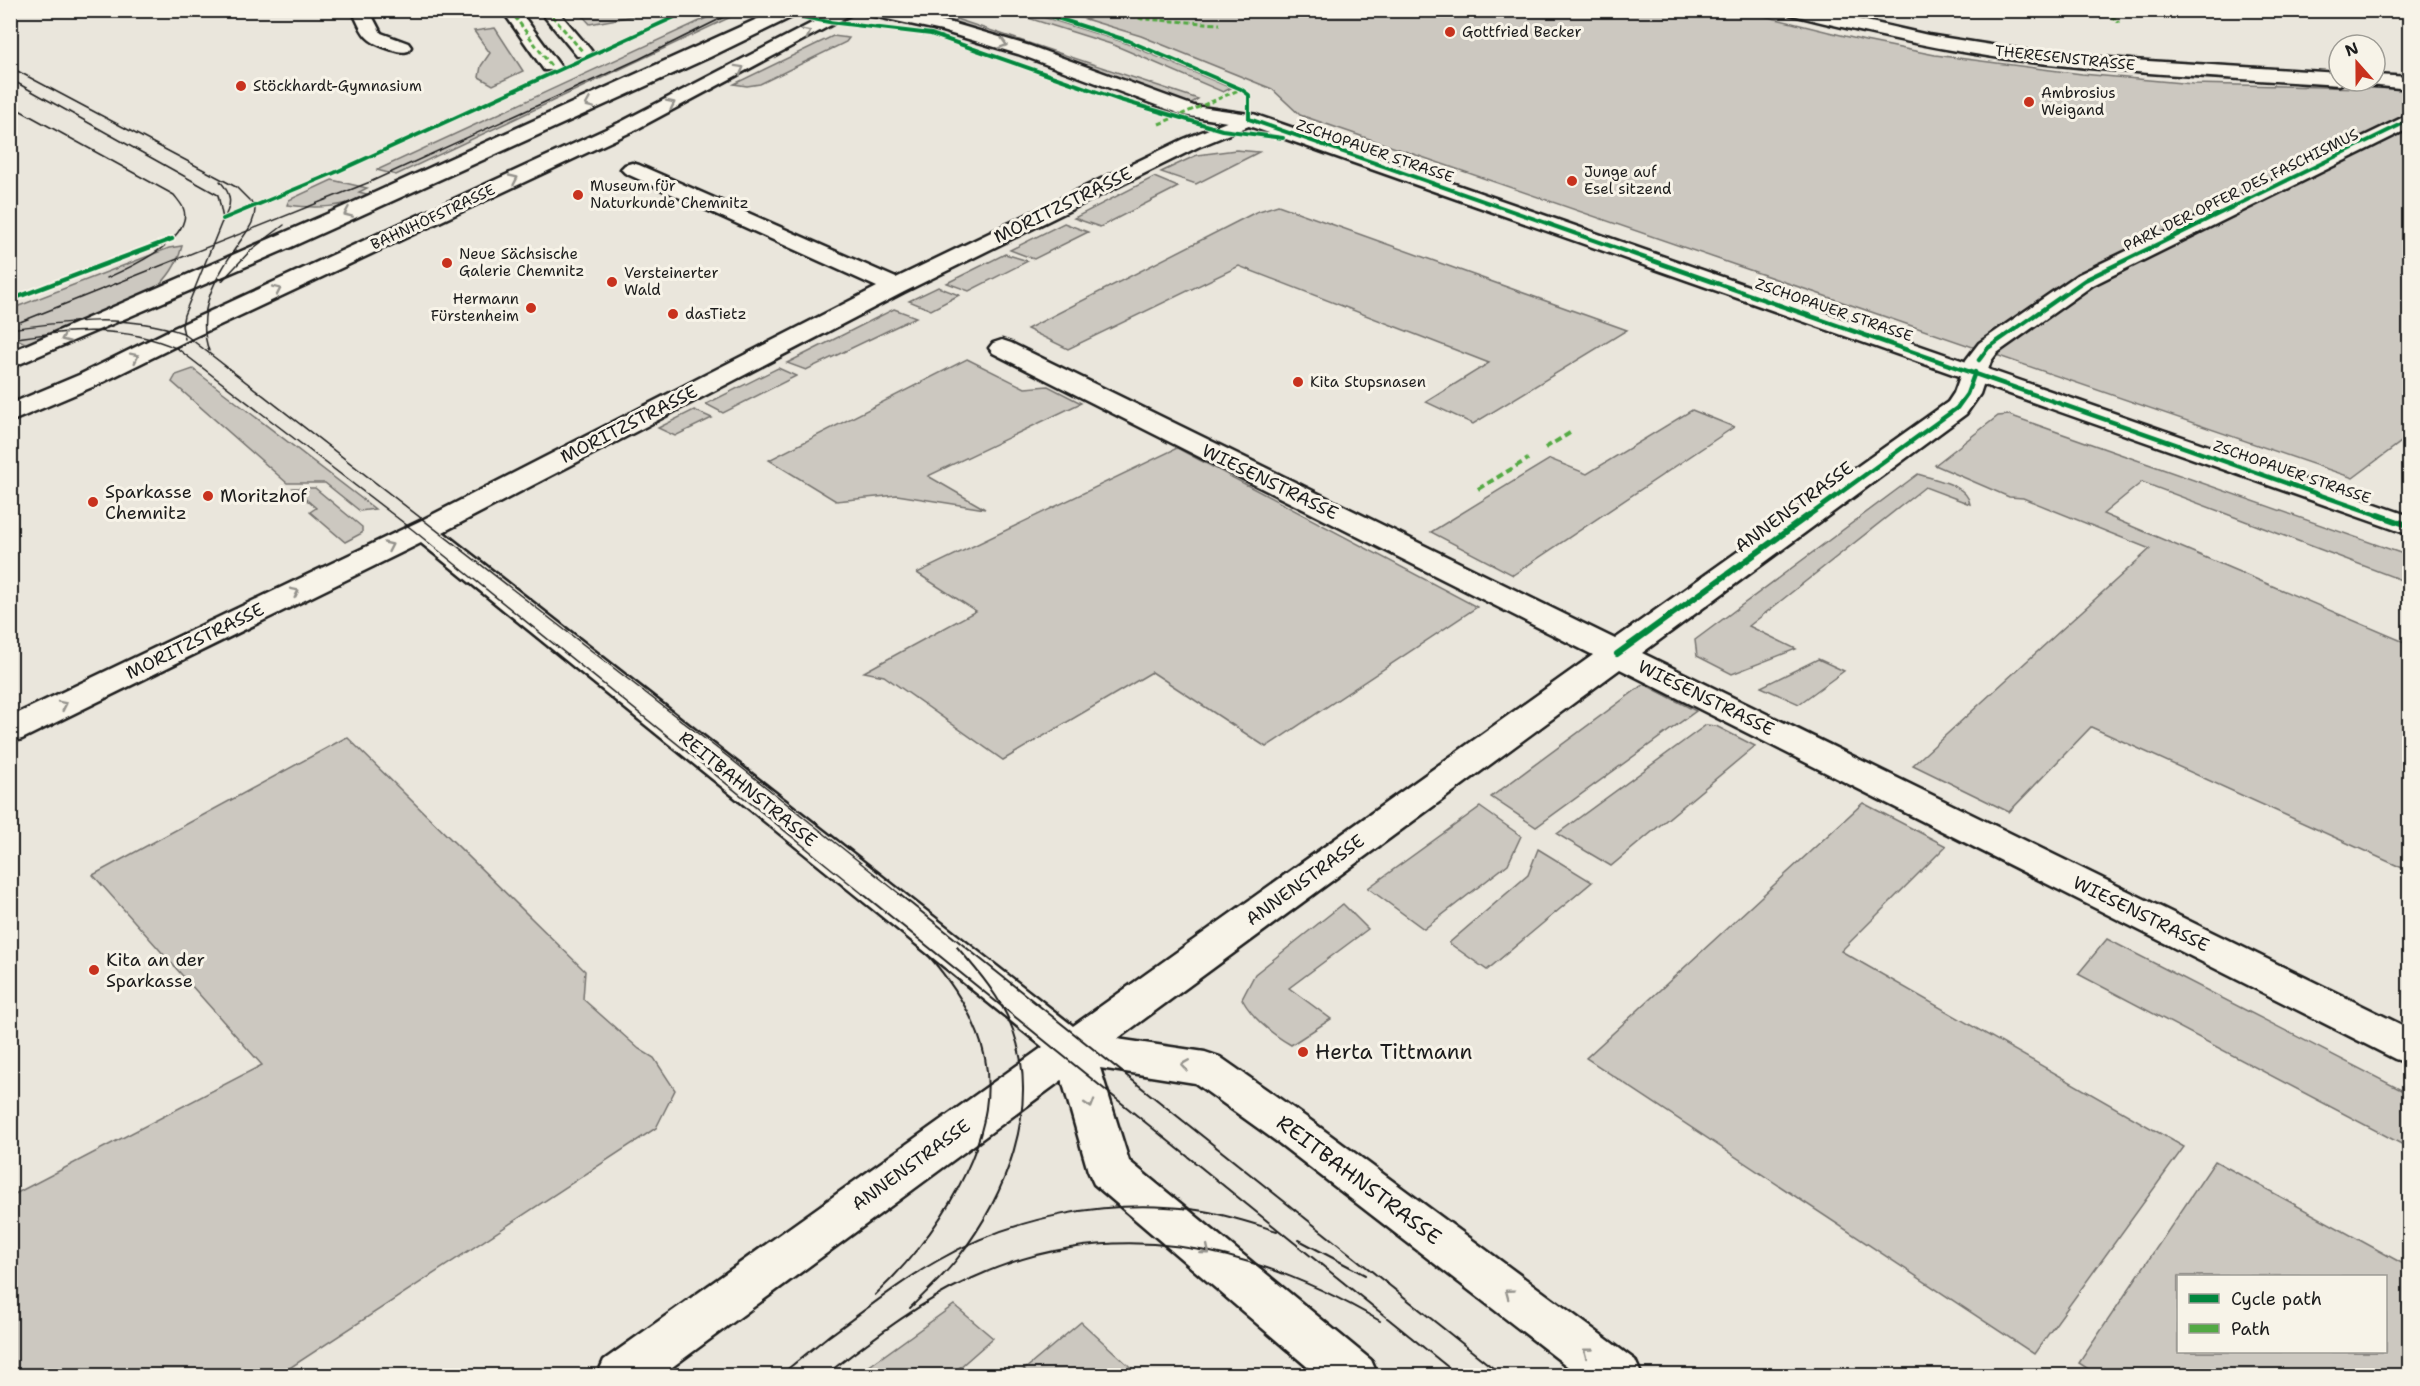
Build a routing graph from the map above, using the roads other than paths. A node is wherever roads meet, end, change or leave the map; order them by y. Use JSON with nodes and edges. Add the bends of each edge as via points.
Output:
{"nodes":[{"id":1,"x":360,"y":10,"type":"edge"},
{"id":2,"x":510,"y":10,"type":"edge"},
{"id":3,"x":548,"y":10,"type":"edge"},
{"id":4,"x":792,"y":10,"type":"edge"},
{"id":5,"x":851,"y":10,"type":"edge"},
{"id":6,"x":870,"y":10,"type":"edge"},
{"id":7,"x":1795,"y":10,"type":"edge"},
{"id":8,"x":402,"y":47,"type":"dead end"},
{"id":9,"x":583,"y":52,"type":"dead end"},
{"id":10,"x":551,"y":66,"type":"dead end"},
{"id":11,"x":2327,"y":77,"type":"edge"},
{"id":12,"x":2387,"y":82,"type":"edge"},
{"id":13,"x":2409,"y":83,"type":"edge"},
{"id":14,"x":1193,"y":89,"type":"dead end"},
{"id":15,"x":1250,"y":119,"type":"junction"},
{"id":16,"x":2409,"y":120,"type":"edge"},
{"id":17,"x":632,"y":169,"type":"dead end"},
{"id":18,"x":896,"y":287,"type":"junction"},
{"id":19,"x":1002,"y":348,"type":"dead end"},
{"id":20,"x":15,"y":359,"type":"edge"},
{"id":21,"x":1975,"y":372,"type":"junction"},
{"id":22,"x":10,"y":414,"type":"edge"},
{"id":23,"x":2409,"y":526,"type":"edge"},
{"id":24,"x":423,"y":530,"type":"junction"},
{"id":25,"x":1617,"y":654,"type":"junction"},
{"id":26,"x":10,"y":731,"type":"edge"},
{"id":27,"x":1073,"y":1048,"type":"junction"},
{"id":28,"x":2409,"y":1048,"type":"edge"},
{"id":29,"x":621,"y":1376,"type":"edge"},
{"id":30,"x":1354,"y":1376,"type":"edge"},
{"id":31,"x":1618,"y":1376,"type":"edge"}],
"edges":[{"from":1,"to":8,"type":"street","via":[[374,38]]},
{"from":2,"to":10,"type":"street"},
{"from":3,"to":9,"type":"street"},
{"from":4,"to":20,"type":"street","one_way":true,"via":[[705,54]]},
{"from":22,"to":5,"type":"street","name":"BAHNHOFSTRASSE","one_way":true,"via":[[626,127]]},
{"from":6,"to":15,"type":"street","name":"ZSCHOPAUER STRASSE","one_way":true,"via":[[1024,50],[1190,111]]},
{"from":7,"to":11,"type":"street","name":"THERESENSTRASSE","via":[[1880,31],[2060,60]]},
{"from":12,"to":13,"type":"street"},
{"from":14,"to":15,"type":"street","name":"ZSCHOPAUER STRASSE"},
{"from":15,"to":18,"type":"street","name":"MORITZSTRASSE","via":[[1191,143]]},
{"from":15,"to":21,"type":"street","name":"ZSCHOPAUER STRASSE"},
{"from":16,"to":21,"type":"street","name":"PARK DER OPFER DES FASCHISMUS","via":[[2085,280],[1988,348]]},
{"from":17,"to":18,"type":"street"},
{"from":18,"to":24,"type":"street","name":"MORITZSTRASSE"},
{"from":19,"to":25,"type":"street","name":"WIESENSTRASSE"},
{"from":21,"to":23,"type":"street","name":"ZSCHOPAUER STRASSE"},
{"from":21,"to":25,"type":"street","name":"ANNENSTRASSE","via":[[1957,408]]},
{"from":26,"to":24,"type":"street","name":"MORITZSTRASSE","one_way":true},
{"from":24,"to":27,"type":"street","name":"REITBAHNSTRASSE"},
{"from":25,"to":27,"type":"street","name":"ANNENSTRASSE"},
{"from":25,"to":28,"type":"street","name":"WIESENSTRASSE"},
{"from":27,"to":29,"type":"street","name":"ANNENSTRASSE"},
{"from":27,"to":30,"type":"street","one_way":true,"via":[[1110,1171]]},
{"from":31,"to":27,"type":"street","name":"REITBAHNSTRASSE","one_way":true,"via":[[1205,1068]]}]}
